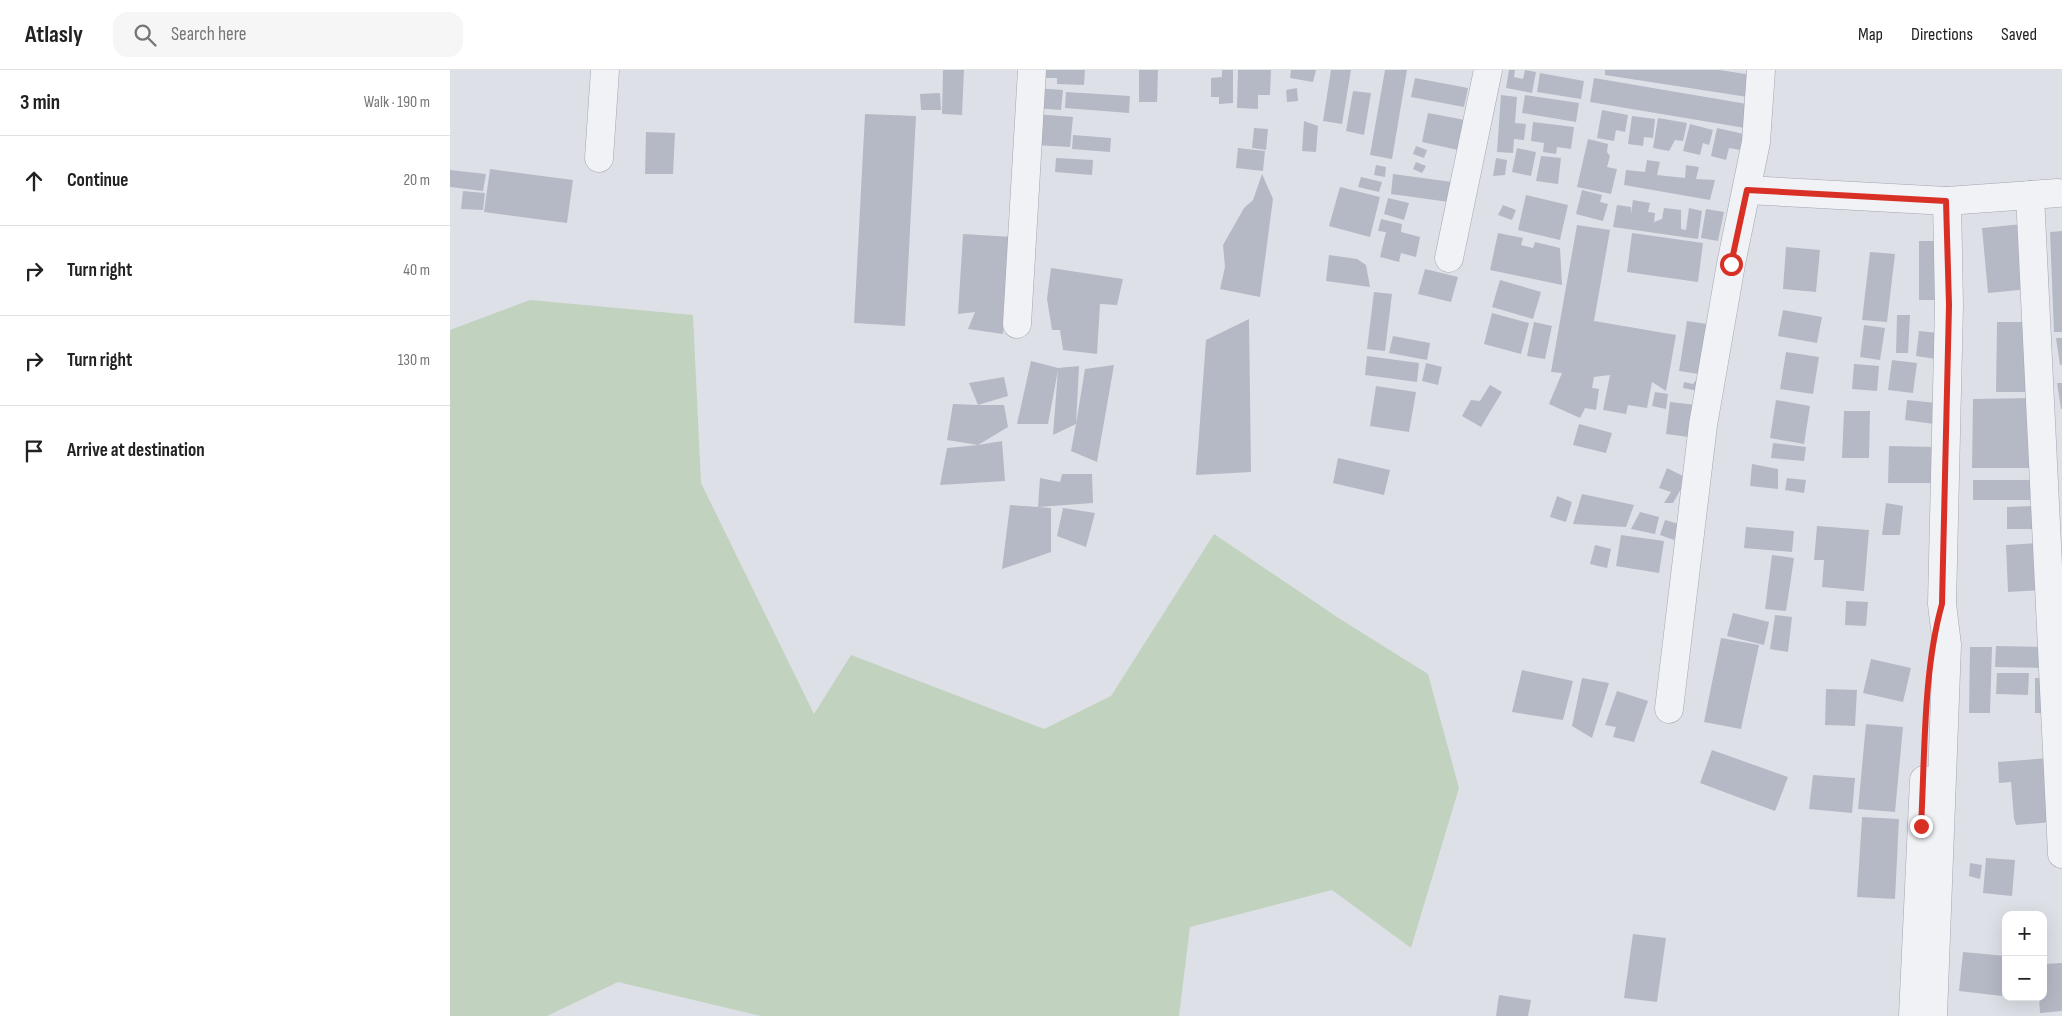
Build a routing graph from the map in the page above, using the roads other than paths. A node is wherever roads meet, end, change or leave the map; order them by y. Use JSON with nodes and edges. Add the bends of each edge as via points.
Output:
{"nodes":[{"id":1,"x":605,"y":70,"type":"edge"},
{"id":2,"x":1032,"y":70,"type":"edge"},
{"id":3,"x":1488,"y":70,"type":"edge"},
{"id":4,"x":1761,"y":70,"type":"edge"},
{"id":5,"x":599,"y":158,"type":"dead end"},
{"id":6,"x":1747,"y":190,"type":"junction"},
{"id":7,"x":2058,"y":193,"type":"dead end"},
{"id":8,"x":2030,"y":195,"type":"junction"},
{"id":9,"x":1946,"y":201,"type":"junction"},
{"id":10,"x":1449,"y":258,"type":"dead end"},
{"id":11,"x":1018,"y":324,"type":"dead end"},
{"id":12,"x":1942,"y":604,"type":"junction"},
{"id":13,"x":1669,"y":709,"type":"dead end"},
{"id":14,"x":2062,"y":854,"type":"edge"},
{"id":15,"x":1913,"y":1016,"type":"edge"},
{"id":16,"x":1934,"y":1016,"type":"edge"}],
"edges":[{"from":1,"to":5,"type":"street"},
{"from":2,"to":11,"type":"street"},
{"from":3,"to":10,"type":"street"},
{"from":4,"to":6,"type":"street","via":[[1756,142]]},
{"from":6,"to":9,"type":"street"},
{"from":6,"to":13,"type":"street","via":[[1703,425]]},
{"from":7,"to":8,"type":"street"},
{"from":8,"to":9,"type":"street"},
{"from":8,"to":14,"type":"street"},
{"from":9,"to":12,"type":"street","via":[[1949,305]]},
{"from":12,"to":15,"type":"street","via":[[1930,660]]},
{"from":12,"to":16,"type":"street","via":[[1947,645]]}]}
